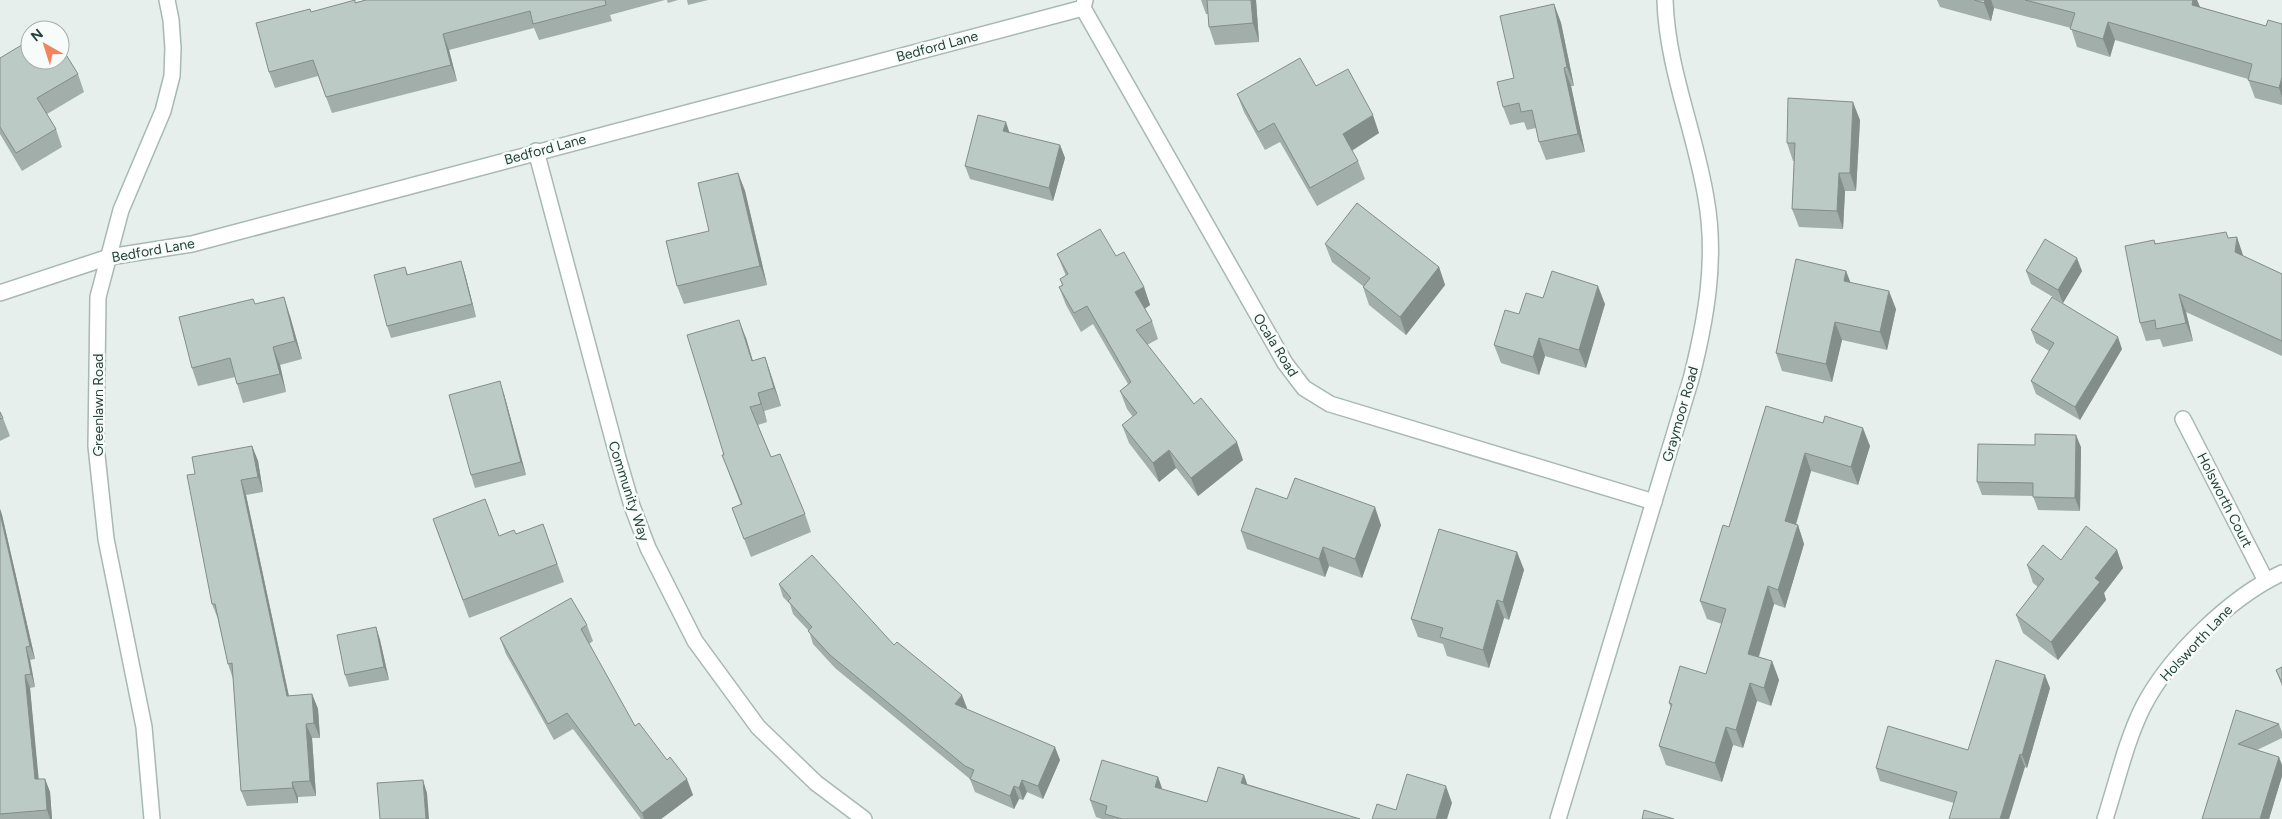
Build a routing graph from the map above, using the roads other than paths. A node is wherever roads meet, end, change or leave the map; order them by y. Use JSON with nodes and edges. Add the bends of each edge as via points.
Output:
{"nodes":[{"id":1,"x":167,"y":0,"type":"edge"},
{"id":2,"x":1665,"y":0,"type":"edge"},
{"id":3,"x":1084,"y":4,"type":"edge"},
{"id":4,"x":536,"y":151,"type":"junction"},
{"id":5,"x":109,"y":257,"type":"junction"},
{"id":6,"x":0,"y":292,"type":"edge"},
{"id":7,"x":2183,"y":419,"type":"dead end"},
{"id":8,"x":1654,"y":502,"type":"junction"},
{"id":9,"x":2282,"y":573,"type":"edge"},
{"id":10,"x":2266,"y":580,"type":"junction"},
{"id":11,"x":152,"y":819,"type":"edge"},
{"id":12,"x":864,"y":819,"type":"edge"},
{"id":13,"x":1558,"y":819,"type":"edge"},
{"id":14,"x":2105,"y":819,"type":"edge"}],
"edges":[{"from":1,"to":5,"type":"street","name":"Greenlawn Road","via":[[173,48],[172,76],[164,111],[121,210]]},
{"from":2,"to":8,"type":"street","name":"Graymoor Road","via":[[1676,81],[1707,199],[1709,291],[1691,379]]},
{"from":3,"to":4,"type":"street","name":"Bedford Lane"},
{"from":3,"to":8,"type":"street","name":"Ocala Road","via":[[1284,363],[1304,388],[1330,404]]},
{"from":4,"to":5,"type":"street","name":"Bedford Lane","via":[[192,244]]},
{"from":4,"to":12,"type":"street","name":"Community Way","via":[[618,458],[648,548],[695,641],[758,727],[816,783]]},
{"from":5,"to":6,"type":"street","name":"Bedford Lane"},
{"from":5,"to":11,"type":"street","name":"Greenlawn Road","via":[[98,296],[96,446],[106,539],[144,727]]},
{"from":7,"to":10,"type":"street","name":"Holsworth Court"},
{"from":8,"to":13,"type":"street","name":"Graymoor Road"},
{"from":9,"to":10,"type":"street","name":"Holsworth Lane"},
{"from":10,"to":14,"type":"street","name":"Holsworth Lane","via":[[2209,624],[2154,688],[2134,730]]}]}
